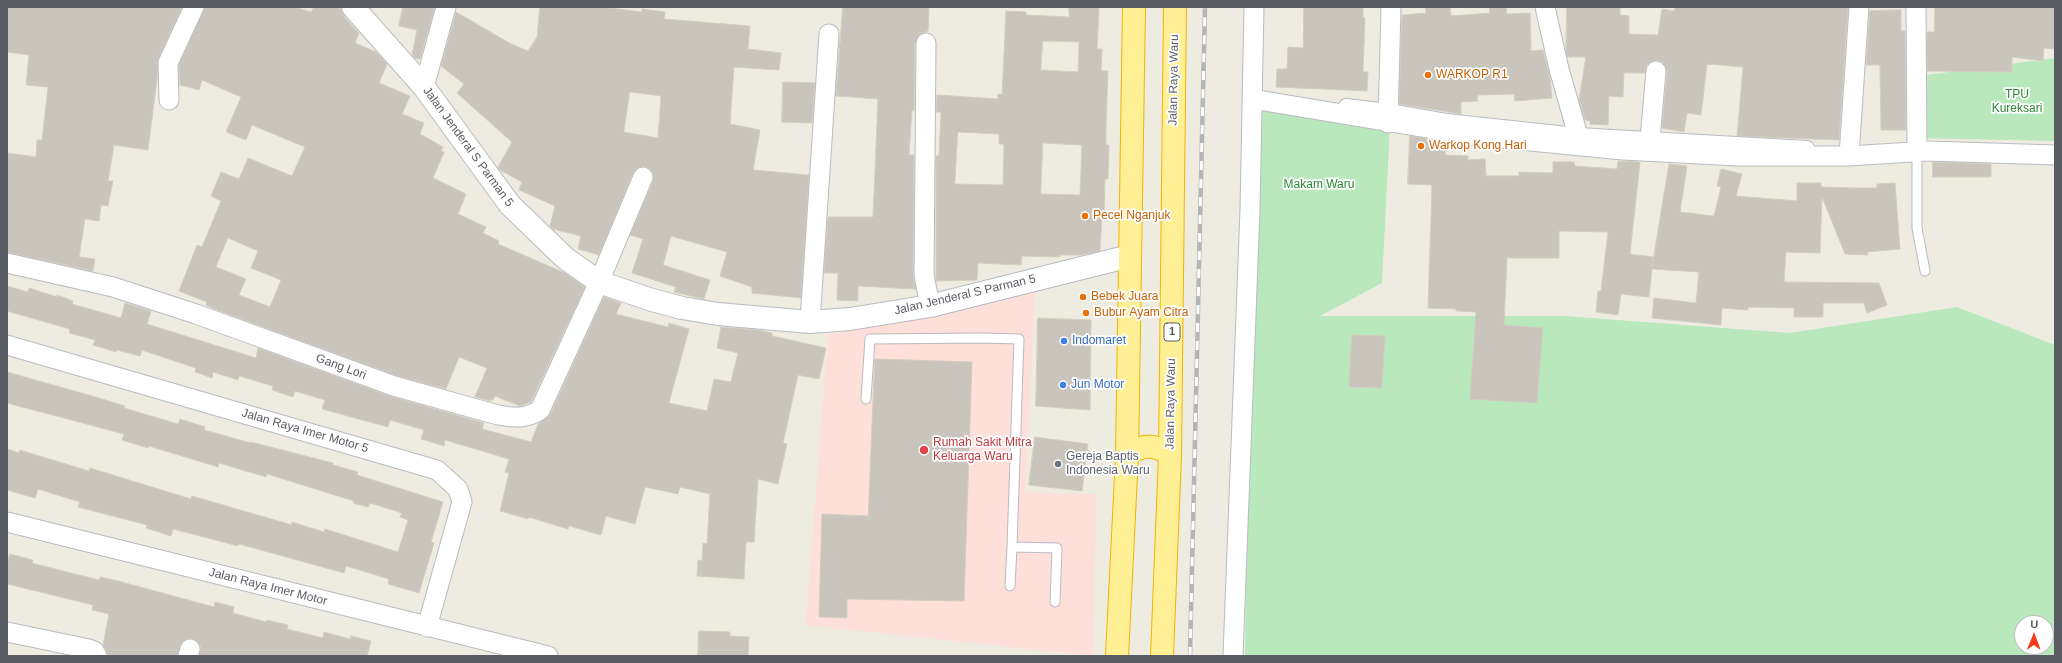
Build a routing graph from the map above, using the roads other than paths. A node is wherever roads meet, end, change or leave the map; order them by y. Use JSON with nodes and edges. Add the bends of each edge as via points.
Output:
{"nodes":[{"id":1,"x":194,"y":7,"type":"edge"},
{"id":2,"x":353,"y":7,"type":"edge"},
{"id":3,"x":446,"y":7,"type":"edge"},
{"id":4,"x":1134,"y":7,"type":"edge"},
{"id":5,"x":1175,"y":7,"type":"edge"},
{"id":6,"x":1254,"y":7,"type":"edge"},
{"id":7,"x":1391,"y":7,"type":"edge"},
{"id":8,"x":1545,"y":7,"type":"edge"},
{"id":9,"x":1859,"y":7,"type":"edge"},
{"id":10,"x":1916,"y":7,"type":"edge"},
{"id":11,"x":828,"y":34,"type":"dead end"},
{"id":12,"x":926,"y":43,"type":"dead end"},
{"id":13,"x":1656,"y":71,"type":"dead end"},
{"id":14,"x":424,"y":87,"type":"junction"},
{"id":15,"x":1252,"y":98,"type":"junction"},
{"id":16,"x":169,"y":100,"type":"dead end"},
{"id":17,"x":1389,"y":117,"type":"junction"},
{"id":18,"x":1579,"y":141,"type":"junction"},
{"id":19,"x":1649,"y":145,"type":"junction"},
{"id":20,"x":1917,"y":151,"type":"junction"},
{"id":21,"x":1849,"y":153,"type":"junction"},
{"id":22,"x":2055,"y":155,"type":"edge"},
{"id":23,"x":642,"y":177,"type":"dead end"},
{"id":24,"x":1130,"y":256,"type":"junction"},
{"id":25,"x":7,"y":264,"type":"edge"},
{"id":26,"x":1925,"y":271,"type":"dead end"},
{"id":27,"x":599,"y":282,"type":"junction"},
{"id":28,"x":930,"y":306,"type":"junction"},
{"id":29,"x":810,"y":322,"type":"junction"},
{"id":30,"x":7,"y":345,"type":"edge"},
{"id":31,"x":866,"y":399,"type":"dead end"},
{"id":32,"x":1127,"y":455,"type":"junction"},
{"id":33,"x":1170,"y":455,"type":"junction"},
{"id":34,"x":7,"y":522,"type":"edge"},
{"id":35,"x":1012,"y":547,"type":"junction"},
{"id":36,"x":1010,"y":586,"type":"dead end"},
{"id":37,"x":1055,"y":602,"type":"dead end"},
{"id":38,"x":427,"y":627,"type":"junction"},
{"id":39,"x":7,"y":632,"type":"edge"},
{"id":40,"x":522,"y":652,"type":"edge"},
{"id":41,"x":93,"y":653,"type":"edge"},
{"id":42,"x":548,"y":656,"type":"edge"},
{"id":43,"x":1117,"y":656,"type":"edge"},
{"id":44,"x":1162,"y":656,"type":"edge"},
{"id":45,"x":1234,"y":656,"type":"edge"}],
"edges":[{"from":1,"to":16,"type":"street","via":[[168,63]]},
{"from":2,"to":14,"type":"street","name":"Jalan Jenderal S Parman 5"},
{"from":3,"to":14,"type":"street"},
{"from":4,"to":24,"type":"highway"},
{"from":5,"to":33,"type":"highway","name":"Jalan Raya Waru","number":"1"},
{"from":6,"to":15,"type":"street"},
{"from":7,"to":17,"type":"street"},
{"from":8,"to":18,"type":"street"},
{"from":9,"to":21,"type":"street"},
{"from":10,"to":20,"type":"street"},
{"from":11,"to":29,"type":"street"},
{"from":12,"to":28,"type":"street","via":[[924,275]]},
{"from":13,"to":19,"type":"street"},
{"from":14,"to":27,"type":"street","name":"Jalan Jenderal S Parman 5","via":[[510,205],[565,258]]},
{"from":15,"to":17,"type":"street"},
{"from":15,"to":45,"type":"street"},
{"from":17,"to":18,"type":"street","via":[[1469,135]]},
{"from":18,"to":19,"type":"street"},
{"from":19,"to":21,"type":"street","via":[[1738,156]]},
{"from":20,"to":21,"type":"street"},
{"from":20,"to":22,"type":"street"},
{"from":20,"to":26,"type":"lane","via":[[1917,228]]},
{"from":23,"to":27,"type":"street","name":"Gang Lori"},
{"from":24,"to":28,"type":"street","name":"Jalan Jenderal S Parman 5"},
{"from":24,"to":32,"type":"highway"},
{"from":25,"to":27,"type":"street","name":"Gang Lori","via":[[113,287],[196,314],[394,386],[515,418],[529,417],[540,410]]},
{"from":27,"to":29,"type":"street","name":"Jalan Jenderal S Parman 5","via":[[682,308],[725,315]]},
{"from":28,"to":29,"type":"street","name":"Jalan Jenderal S Parman 5","via":[[850,319]]},
{"from":30,"to":38,"type":"street","name":"Jalan Raya Imer Motor 5","via":[[437,470],[458,489],[462,502]]},
{"from":31,"to":35,"type":"lane","via":[[870,339],[1019,339]]},
{"from":32,"to":33,"type":"highway","via":[[1141,447],[1149,446],[1157,447]]},
{"from":32,"to":43,"type":"highway"},
{"from":33,"to":44,"type":"highway","name":"Jalan Raya Waru","number":"1"},
{"from":34,"to":38,"type":"street","name":"Jalan Raya Imer Motor"},
{"from":35,"to":36,"type":"lane"},
{"from":35,"to":37,"type":"lane","via":[[1057,548]]},
{"from":38,"to":40,"type":"street","name":"Jalan Raya Imer Motor"},
{"from":39,"to":41,"type":"street"},
{"from":40,"to":42,"type":"street","name":"Jalan Raya Imer Motor"}]}
